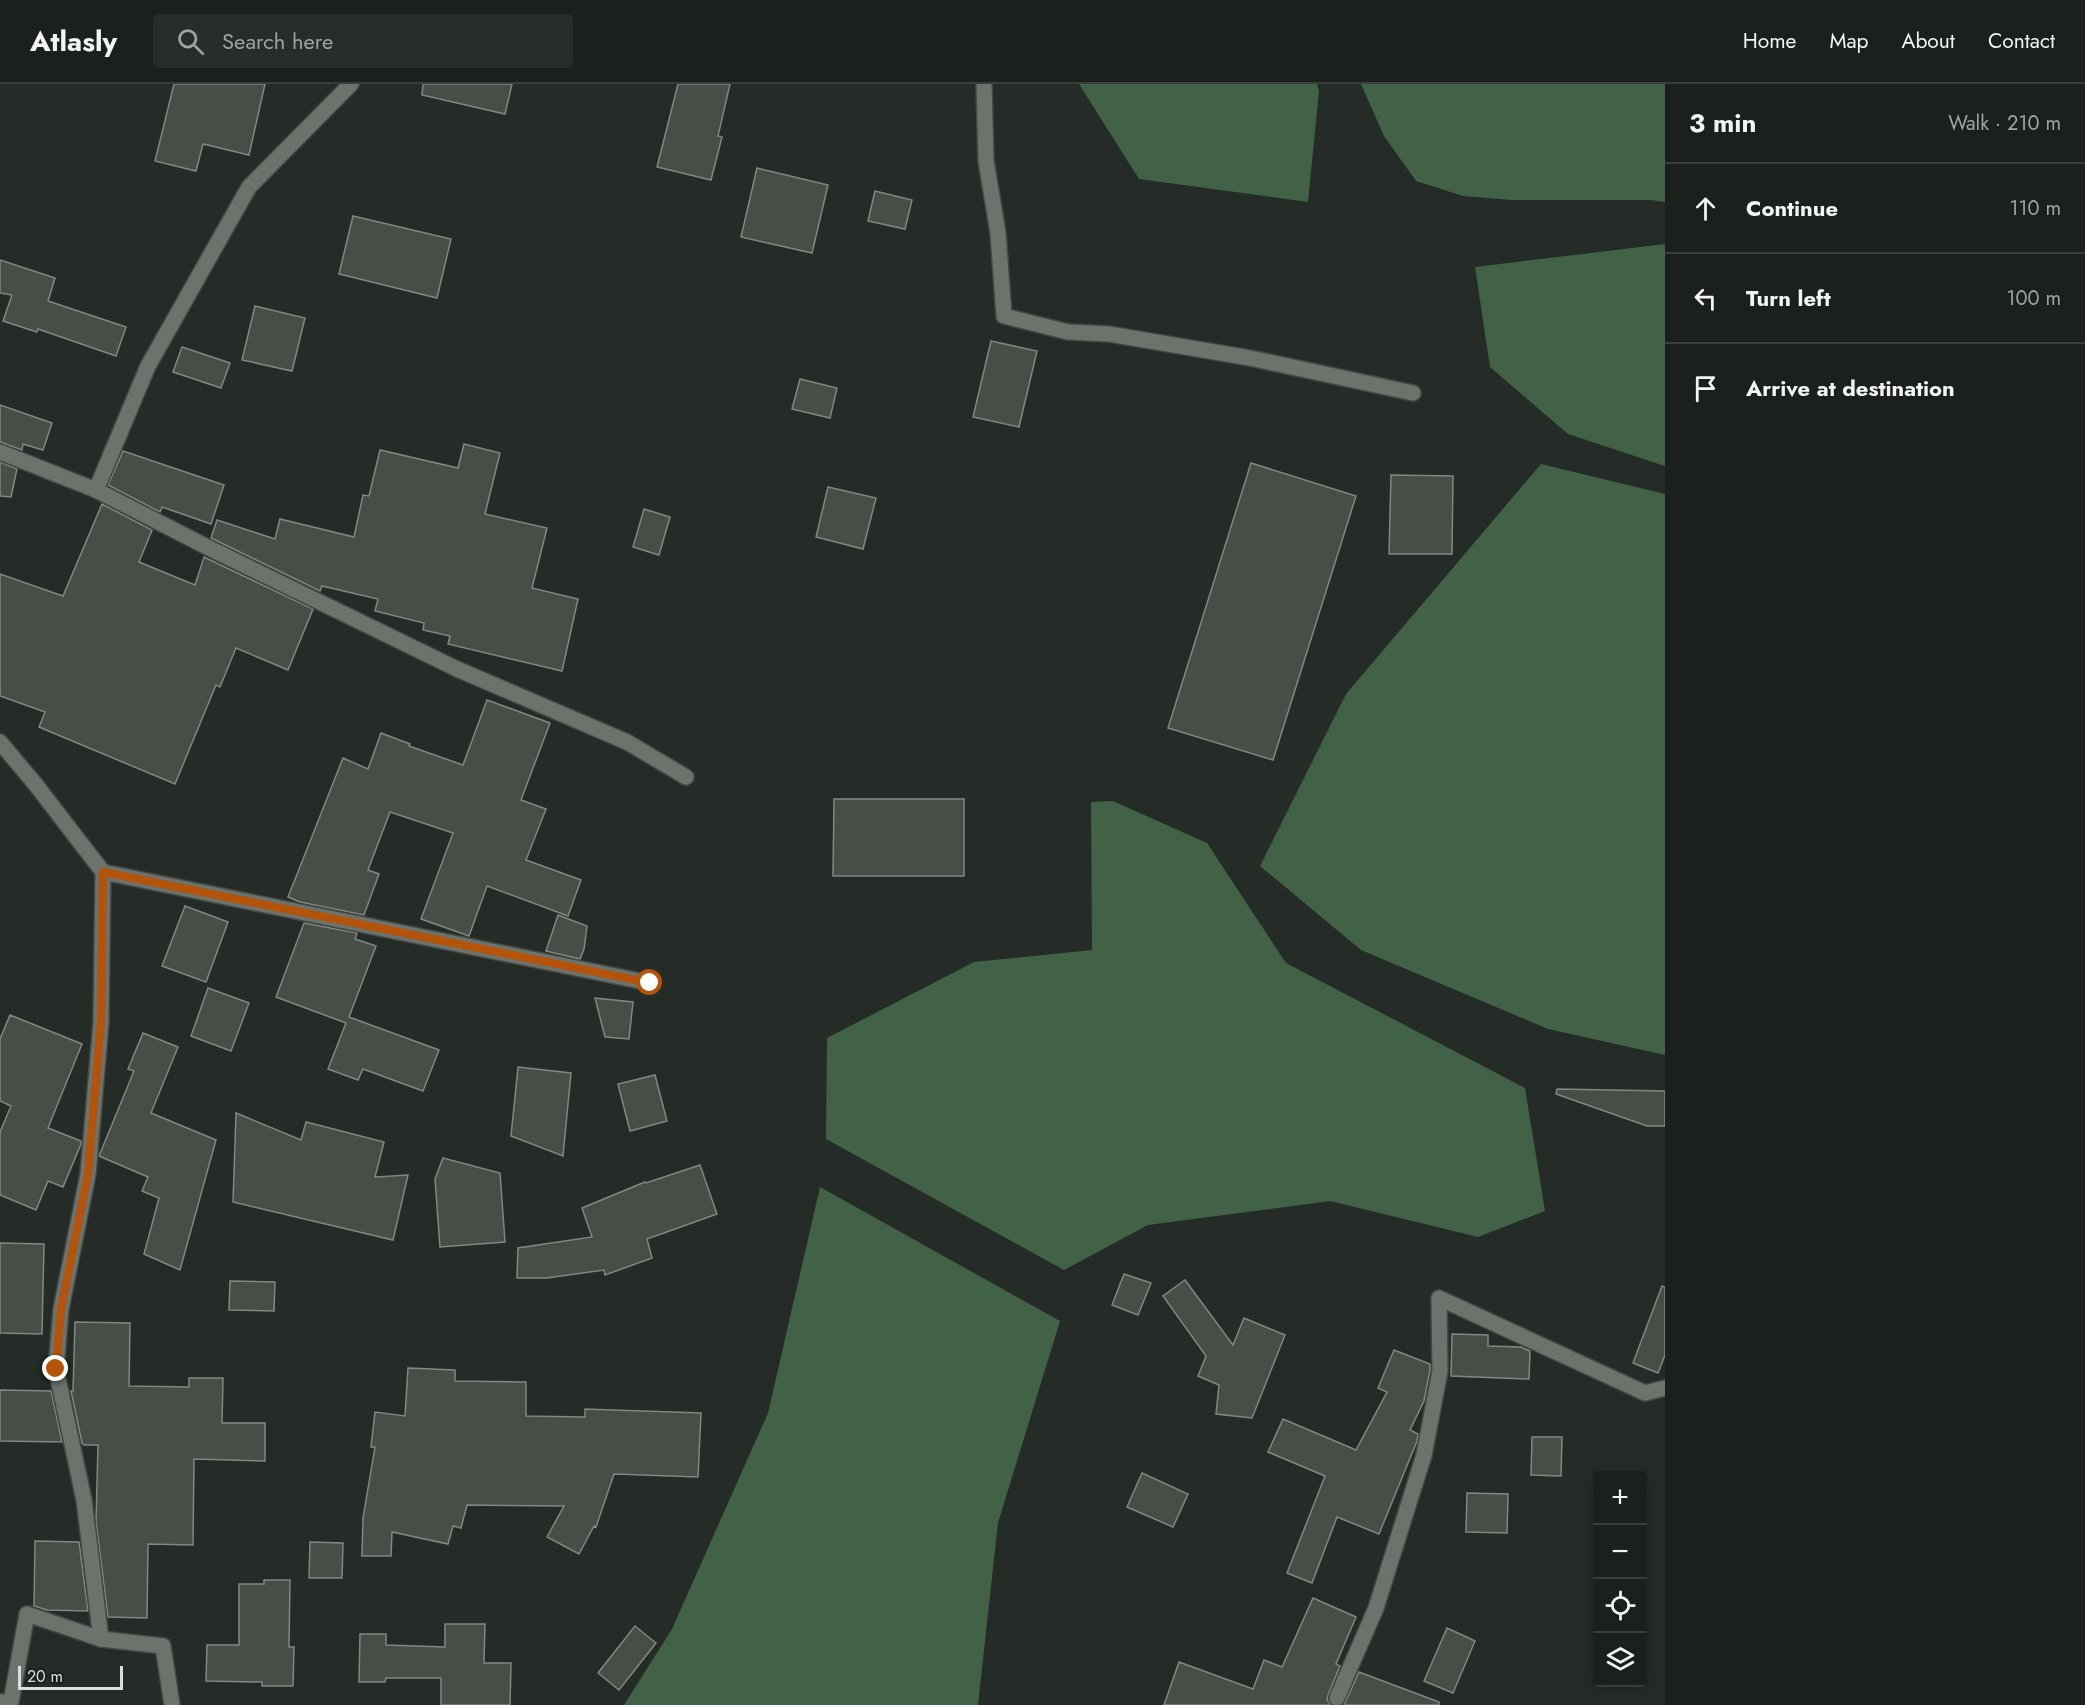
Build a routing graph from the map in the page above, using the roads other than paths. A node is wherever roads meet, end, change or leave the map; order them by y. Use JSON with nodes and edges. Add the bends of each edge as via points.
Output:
{"nodes":[{"id":1,"x":351,"y":84,"type":"edge"},
{"id":2,"x":984,"y":84,"type":"edge"},
{"id":3,"x":1413,"y":393,"type":"dead end"},
{"id":4,"x":0,"y":452,"type":"edge"},
{"id":5,"x":96,"y":490,"type":"junction"},
{"id":6,"x":0,"y":742,"type":"edge"},
{"id":7,"x":686,"y":777,"type":"dead end"},
{"id":8,"x":103,"y":872,"type":"junction"},
{"id":9,"x":650,"y":983,"type":"dead end"},
{"id":10,"x":1665,"y":1388,"type":"edge"},
{"id":11,"x":101,"y":1639,"type":"junction"},
{"id":12,"x":1337,"y":1698,"type":"dead end"},
{"id":13,"x":0,"y":1702,"type":"edge"},
{"id":14,"x":172,"y":1705,"type":"edge"}],
"edges":[{"from":1,"to":5,"type":"street","via":[[249,187],[148,366]]},
{"from":2,"to":3,"type":"street","via":[[986,161],[998,233],[1004,316],[1068,332],[1109,334],[1250,358]]},
{"from":4,"to":5,"type":"street"},
{"from":5,"to":7,"type":"street","via":[[457,669],[627,742]]},
{"from":6,"to":8,"type":"street"},
{"from":8,"to":9,"type":"street"},
{"from":8,"to":11,"type":"street","via":[[101,1022],[88,1174],[61,1309],[56,1369],[84,1500]]},
{"from":10,"to":12,"type":"street","via":[[1645,1393],[1439,1298],[1440,1371],[1424,1455],[1376,1608]]},
{"from":11,"to":13,"type":"street","via":[[27,1614],[11,1702]]},
{"from":11,"to":14,"type":"street","via":[[163,1646]]}]}
